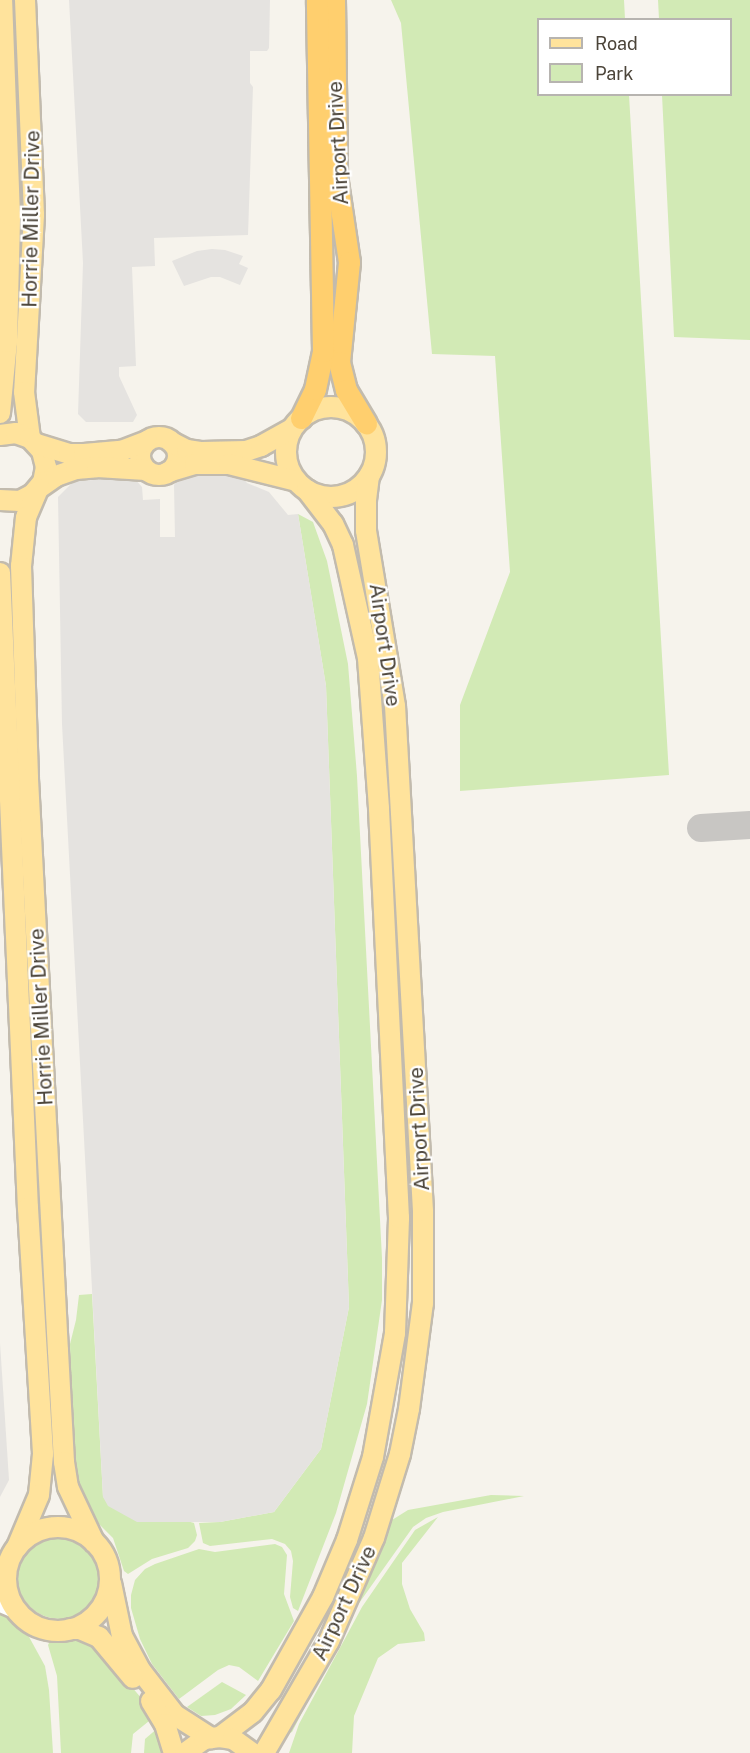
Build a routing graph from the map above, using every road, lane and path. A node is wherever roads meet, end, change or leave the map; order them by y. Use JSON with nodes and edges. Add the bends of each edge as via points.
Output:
{"nodes":[{"id":1,"x":2,"y":0,"type":"edge"},
{"id":2,"x":24,"y":0,"type":"edge"},
{"id":3,"x":317,"y":0,"type":"edge"},
{"id":4,"x":334,"y":0,"type":"edge"},
{"id":5,"x":0,"y":413,"type":"edge"},
{"id":6,"x":296,"y":423,"type":"junction"},
{"id":7,"x":366,"y":423,"type":"junction"},
{"id":8,"x":0,"y":435,"type":"edge"},
{"id":9,"x":34,"y":441,"type":"junction"},
{"id":10,"x":147,"y":441,"type":"junction"},
{"id":11,"x":171,"y":442,"type":"junction"},
{"id":12,"x":146,"y":470,"type":"junction"},
{"id":13,"x":168,"y":472,"type":"junction"},
{"id":14,"x":369,"y":476,"type":"junction"},
{"id":15,"x":302,"y":486,"type":"junction"},
{"id":16,"x":39,"y":488,"type":"junction"},
{"id":17,"x":0,"y":500,"type":"edge"},
{"id":18,"x":0,"y":573,"type":"edge"},
{"id":19,"x":94,"y":1542,"type":"junction"},
{"id":20,"x":9,"y":1557,"type":"edge"},
{"id":21,"x":110,"y":1578,"type":"junction"},
{"id":22,"x":0,"y":1606,"type":"edge"},
{"id":23,"x":21,"y":1615,"type":"junction"},
{"id":24,"x":69,"y":1629,"type":"junction"},
{"id":25,"x":215,"y":1737,"type":"junction"},
{"id":26,"x":174,"y":1753,"type":"edge"},
{"id":27,"x":185,"y":1753,"type":"edge"},
{"id":28,"x":252,"y":1753,"type":"edge"},
{"id":29,"x":264,"y":1753,"type":"edge"}],
"edges":[{"from":1,"to":5,"type":"main road","name":"Horrie Miller Drive","via":[[10,216],[7,342]]},
{"from":2,"to":9,"type":"main road","name":"Horrie Miller Drive","via":[[34,215],[24,392]]},
{"from":3,"to":6,"type":"highway","name":"Airport Drive","via":[[323,351],[315,389]]},
{"from":4,"to":7,"type":"highway","name":"Airport Drive","via":[[336,175],[349,262],[339,362],[346,390]]},
{"from":6,"to":7,"type":"main road","via":[[317,409],[335,406],[352,411]]},
{"from":6,"to":11,"type":"main road","via":[[246,451],[202,452]]},
{"from":6,"to":15,"type":"main road","via":[[285,452],[288,467]]},
{"from":7,"to":14,"type":"main road","via":[[377,449]]},
{"from":8,"to":9,"type":"main road","via":[[16,433]]},
{"from":9,"to":10,"type":"main road","via":[[69,454],[121,451]]},
{"from":9,"to":16,"type":"main road","name":"Horrie Miller Drive","via":[[46,467]]},
{"from":10,"to":11,"type":"main road","via":[[162,437]]},
{"from":10,"to":12,"type":"main road","via":[[140,456]]},
{"from":11,"to":13,"type":"main road","via":[[177,458]]},
{"from":12,"to":13,"type":"main road"},
{"from":12,"to":16,"type":"main road","via":[[76,469]]},
{"from":13,"to":15,"type":"main road","via":[[195,464],[229,464]]},
{"from":14,"to":15,"type":"main road","via":[[357,489],[341,496],[323,496]]},
{"from":14,"to":29,"type":"main road","name":"Airport Drive","via":[[366,530],[388,650],[396,728],[423,1211],[423,1304],[407,1420],[374,1538],[329,1641]]},
{"from":15,"to":25,"type":"main road","name":"Airport Drive","via":[[333,524],[343,545],[368,658],[398,1206],[397,1310],[381,1422],[347,1540],[323,1597],[279,1678],[254,1712]]},
{"from":16,"to":17,"type":"main road","via":[[20,501]]},
{"from":16,"to":19,"type":"main road","name":"Horrie Miller Drive","via":[[30,502],[23,532],[22,601],[58,1351],[68,1487]]},
{"from":18,"to":20,"type":"main road","name":"Horrie Miller Drive","via":[[26,1173],[44,1454],[39,1495]]},
{"from":19,"to":20,"type":"main road","via":[[78,1531],[59,1527],[40,1530]]},
{"from":19,"to":21,"type":"main road","via":[[106,1558]]},
{"from":20,"to":23,"type":"main road","via":[[9,1593]]},
{"from":21,"to":24,"type":"main road","via":[[99,1610]]},
{"from":21,"to":25,"type":"main road","via":[[120,1630],[138,1666],[175,1715]]},
{"from":22,"to":23,"type":"street"},
{"from":23,"to":24,"type":"main road","via":[[40,1627]]},
{"from":24,"to":26,"type":"main road","via":[[92,1632],[106,1644],[158,1712]]},
{"from":25,"to":27,"type":"main road","name":"Airport Drive","via":[[191,1746]]},
{"from":25,"to":28,"type":"main road","via":[[233,1739]]}]}
